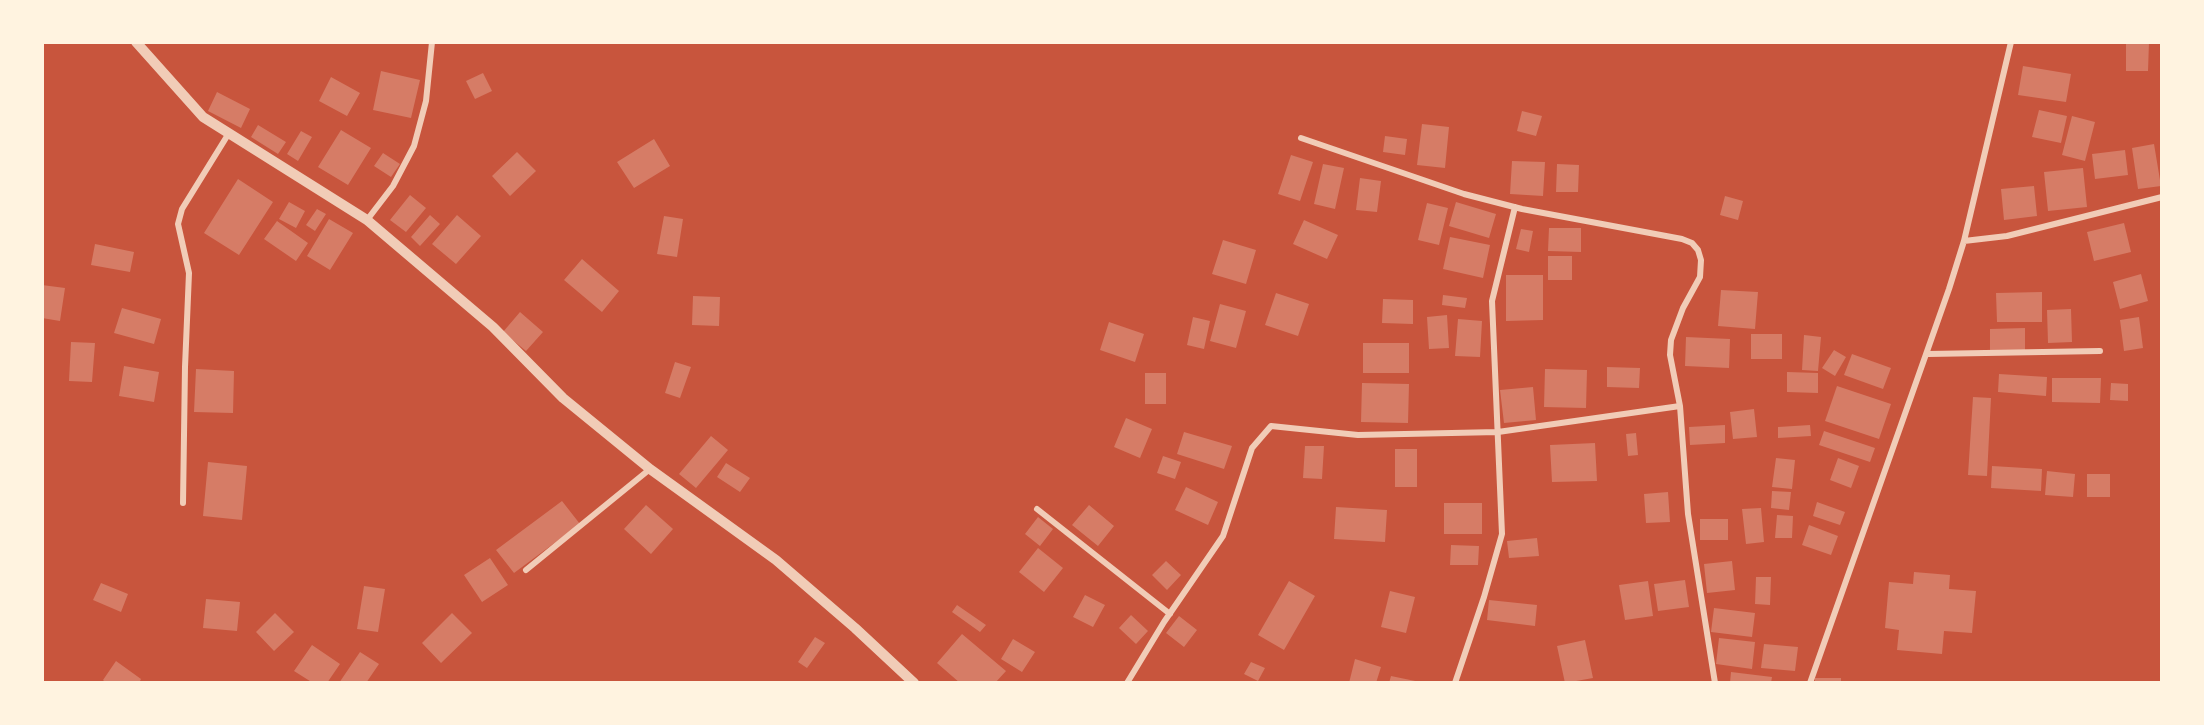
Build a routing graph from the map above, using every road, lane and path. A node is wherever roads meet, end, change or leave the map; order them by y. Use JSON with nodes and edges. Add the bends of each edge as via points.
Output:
{"nodes":[{"id":1,"x":136,"y":42,"type":"edge"},
{"id":2,"x":432,"y":42,"type":"edge"},
{"id":3,"x":2011,"y":42,"type":"edge"},
{"id":4,"x":229,"y":133,"type":"junction"},
{"id":5,"x":1301,"y":138,"type":"dead end"},
{"id":6,"x":2162,"y":197,"type":"edge"},
{"id":7,"x":1515,"y":207,"type":"junction"},
{"id":8,"x":367,"y":220,"type":"junction"},
{"id":9,"x":1964,"y":241,"type":"junction"},
{"id":10,"x":2100,"y":351,"type":"dead end"},
{"id":11,"x":1928,"y":354,"type":"junction"},
{"id":12,"x":1680,"y":406,"type":"junction"},
{"id":13,"x":1498,"y":432,"type":"junction"},
{"id":14,"x":650,"y":469,"type":"junction"},
{"id":15,"x":183,"y":503,"type":"dead end"},
{"id":16,"x":1037,"y":509,"type":"dead end"},
{"id":17,"x":526,"y":570,"type":"dead end"},
{"id":18,"x":1170,"y":614,"type":"junction"},
{"id":19,"x":914,"y":683,"type":"edge"},
{"id":20,"x":1127,"y":683,"type":"edge"},
{"id":21,"x":1455,"y":683,"type":"edge"},
{"id":22,"x":1715,"y":683,"type":"edge"},
{"id":23,"x":1810,"y":683,"type":"edge"}],
"edges":[{"from":1,"to":4,"type":"street","via":[[203,117]]},
{"from":2,"to":8,"type":"street","via":[[426,101],[414,146],[393,186]]},
{"from":3,"to":9,"type":"street"},
{"from":4,"to":8,"type":"street"},
{"from":4,"to":15,"type":"street","via":[[182,209],[178,224],[189,273]]},
{"from":5,"to":7,"type":"street","via":[[1464,194]]},
{"from":6,"to":9,"type":"street","via":[[2007,236]]},
{"from":7,"to":12,"type":"street","via":[[1682,239],[1698,250],[1700,277],[1671,340],[1670,355]]},
{"from":7,"to":13,"type":"street","via":[[1492,301]]},
{"from":8,"to":14,"type":"street","via":[[493,327],[563,398]]},
{"from":9,"to":11,"type":"street"},
{"from":10,"to":11,"type":"street"},
{"from":11,"to":23,"type":"street"},
{"from":12,"to":13,"type":"street"},
{"from":12,"to":22,"type":"street","via":[[1688,514]]},
{"from":13,"to":18,"type":"street","via":[[1358,435],[1271,426],[1252,448],[1223,536]]},
{"from":13,"to":21,"type":"street","via":[[1502,534]]},
{"from":14,"to":17,"type":"street"},
{"from":14,"to":19,"type":"street","via":[[776,560]]},
{"from":16,"to":18,"type":"street"},
{"from":18,"to":20,"type":"street"}]}
